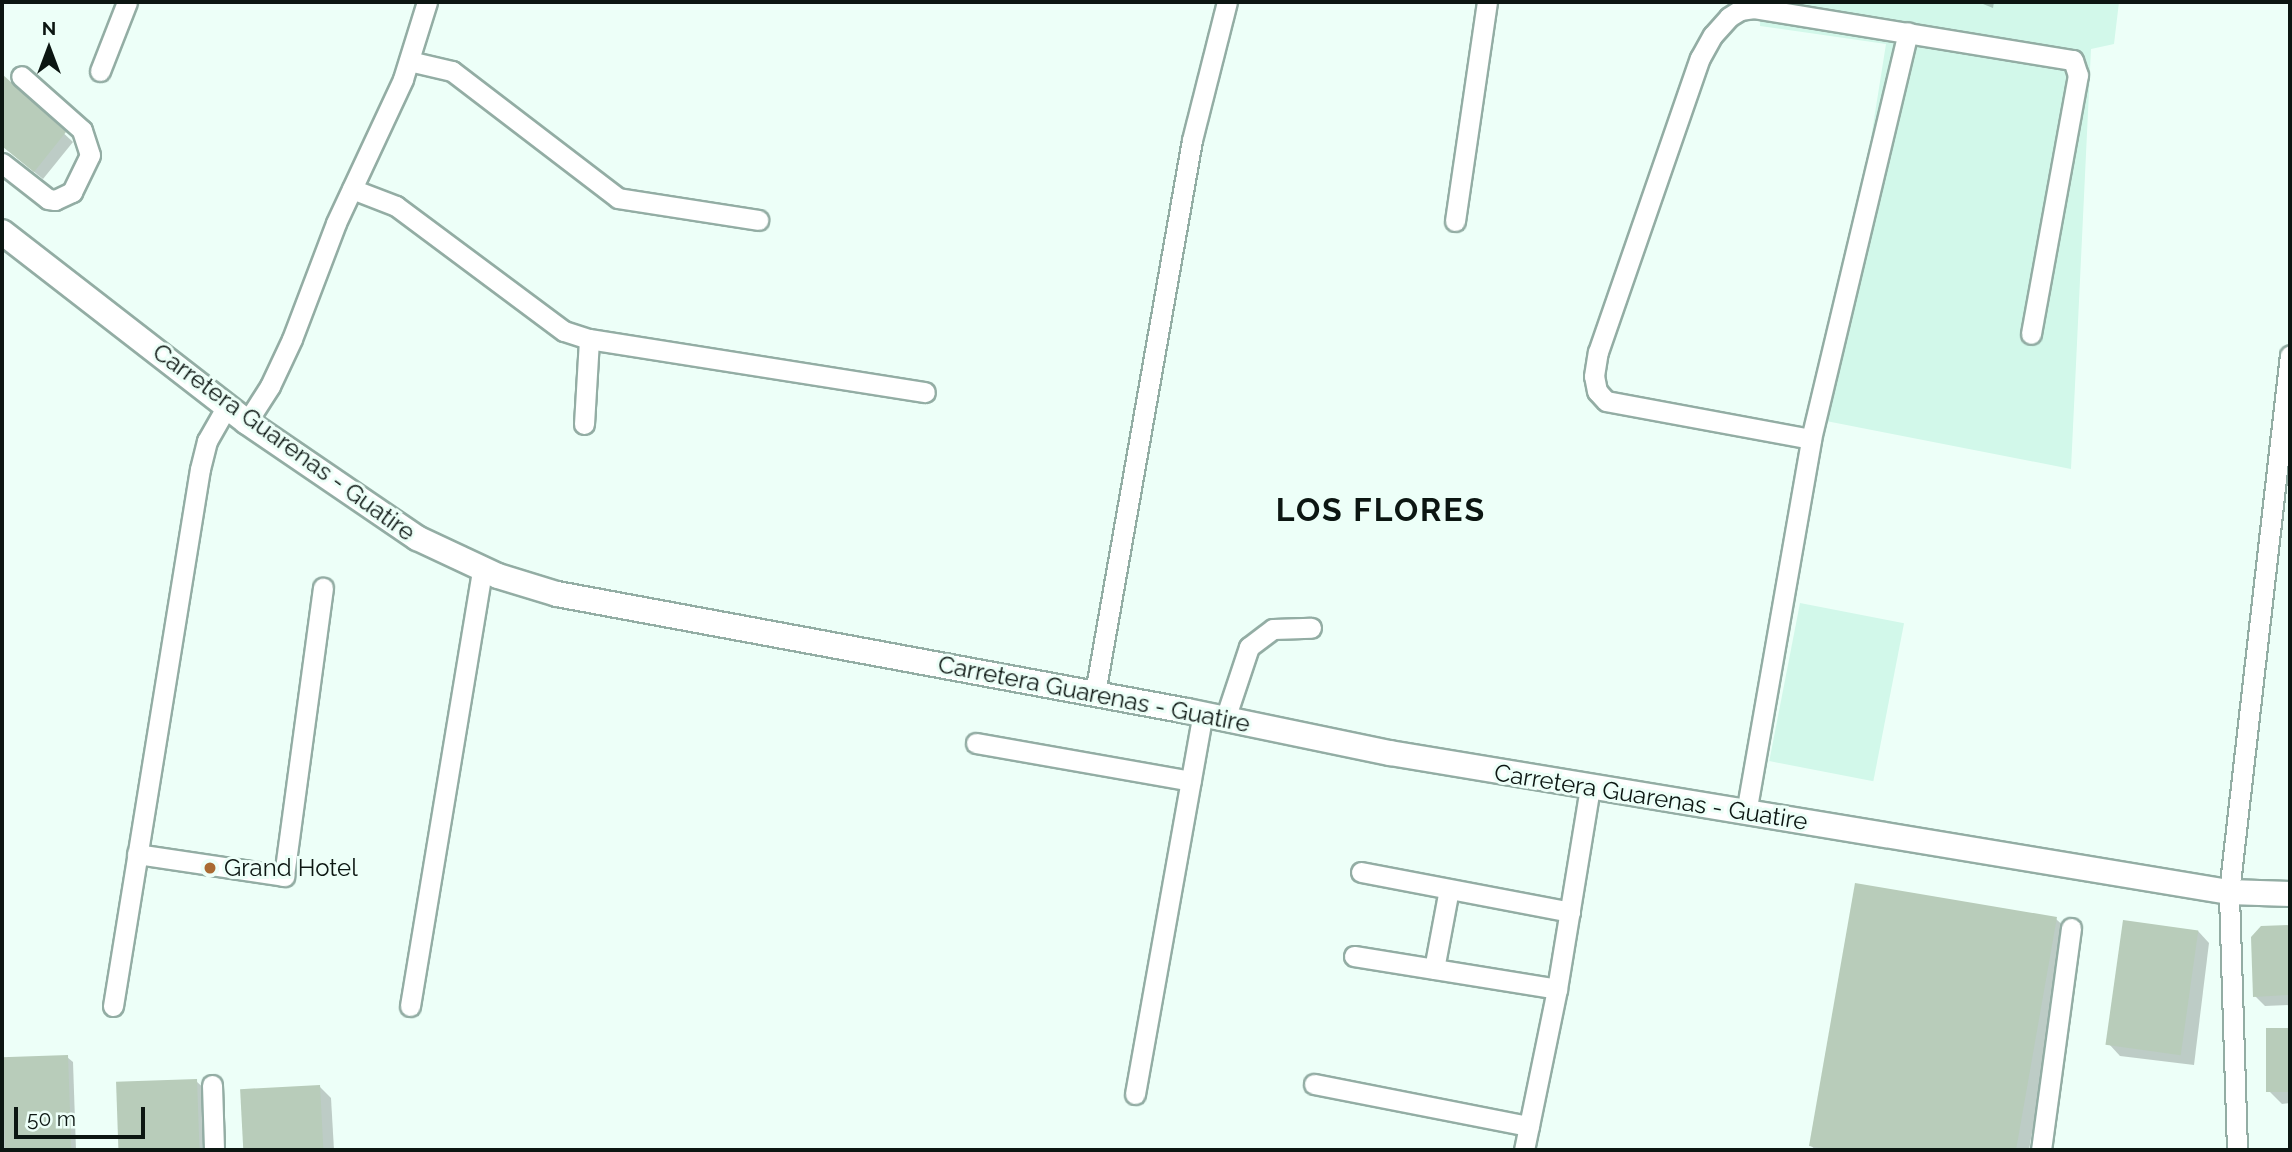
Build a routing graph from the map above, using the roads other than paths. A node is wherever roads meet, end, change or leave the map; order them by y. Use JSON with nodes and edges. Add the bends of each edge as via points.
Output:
{"nodes":[{"id":1,"x":126,"y":2,"type":"edge"},
{"id":2,"x":427,"y":2,"type":"edge"},
{"id":3,"x":1227,"y":2,"type":"edge"},
{"id":4,"x":1487,"y":2,"type":"edge"},
{"id":5,"x":1908,"y":32,"type":"junction"},
{"id":6,"x":409,"y":61,"type":"junction"},
{"id":7,"x":100,"y":71,"type":"dead end"},
{"id":8,"x":21,"y":76,"type":"dead end"},
{"id":9,"x":2,"y":163,"type":"edge"},
{"id":10,"x":352,"y":189,"type":"junction"},
{"id":11,"x":758,"y":219,"type":"dead end"},
{"id":12,"x":1455,"y":221,"type":"dead end"},
{"id":13,"x":2,"y":232,"type":"edge"},
{"id":14,"x":2031,"y":334,"type":"dead end"},
{"id":15,"x":589,"y":339,"type":"junction"},
{"id":16,"x":2290,"y":355,"type":"edge"},
{"id":17,"x":925,"y":392,"type":"dead end"},
{"id":18,"x":228,"y":406,"type":"junction"},
{"id":19,"x":247,"y":422,"type":"junction"},
{"id":20,"x":584,"y":424,"type":"dead end"},
{"id":21,"x":1811,"y":439,"type":"junction"},
{"id":22,"x":482,"y":569,"type":"junction"},
{"id":23,"x":323,"y":588,"type":"dead end"},
{"id":24,"x":1311,"y":628,"type":"dead end"},
{"id":25,"x":1096,"y":694,"type":"junction"},
{"id":26,"x":1214,"y":716,"type":"junction"},
{"id":27,"x":976,"y":743,"type":"dead end"},
{"id":28,"x":1191,"y":781,"type":"junction"},
{"id":29,"x":1590,"y":788,"type":"junction"},
{"id":30,"x":1746,"y":813,"type":"junction"},
{"id":31,"x":137,"y":854,"type":"junction"},
{"id":32,"x":1361,"y":872,"type":"dead end"},
{"id":33,"x":1449,"y":889,"type":"junction"},
{"id":34,"x":2229,"y":891,"type":"junction"},
{"id":35,"x":2290,"y":894,"type":"edge"},
{"id":36,"x":1570,"y":912,"type":"junction"},
{"id":37,"x":2071,"y":928,"type":"dead end"},
{"id":38,"x":1354,"y":956,"type":"dead end"},
{"id":39,"x":1434,"y":968,"type":"junction"},
{"id":40,"x":1557,"y":989,"type":"junction"},
{"id":41,"x":113,"y":1006,"type":"dead end"},
{"id":42,"x":410,"y":1006,"type":"dead end"},
{"id":43,"x":1314,"y":1084,"type":"dead end"},
{"id":44,"x":212,"y":1085,"type":"dead end"},
{"id":45,"x":1135,"y":1094,"type":"dead end"},
{"id":46,"x":1529,"y":1126,"type":"junction"},
{"id":47,"x":214,"y":1150,"type":"edge"},
{"id":48,"x":1524,"y":1150,"type":"edge"},
{"id":49,"x":2041,"y":1150,"type":"edge"},
{"id":50,"x":2237,"y":1150,"type":"edge"}],
"edges":[{"from":1,"to":7,"type":"street"},
{"from":2,"to":6,"type":"street"},
{"from":3,"to":25,"type":"street","via":[[1192,140]]},
{"from":4,"to":12,"type":"street"},
{"from":5,"to":14,"type":"street","via":[[2067,57],[2077,65]]},
{"from":5,"to":21,"type":"street"},
{"from":5,"to":21,"type":"street","via":[[1754,8],[1729,17],[1700,58],[1598,352],[1594,376],[1597,391],[1606,401]]},
{"from":6,"to":10,"type":"street"},
{"from":6,"to":11,"type":"street","via":[[452,71],[618,198]]},
{"from":8,"to":9,"type":"street","via":[[82,130],[90,155],[72,192],[55,200]]},
{"from":10,"to":15,"type":"street","via":[[396,206],[564,331]]},
{"from":10,"to":19,"type":"street","via":[[292,338]]},
{"from":13,"to":18,"type":"main road","name":"Carretera Guarenas - Guatire"},
{"from":15,"to":17,"type":"street"},
{"from":15,"to":20,"type":"street"},
{"from":16,"to":34,"type":"street"},
{"from":18,"to":19,"type":"main road","name":"Carretera Guarenas - Guatire"},
{"from":18,"to":31,"type":"street","via":[[206,441],[200,469]]},
{"from":19,"to":22,"type":"main road","name":"Carretera Guarenas - Guatire","via":[[417,538]]},
{"from":21,"to":30,"type":"street"},
{"from":22,"to":25,"type":"main road","name":"Carretera Guarenas - Guatire","via":[[557,594]]},
{"from":22,"to":42,"type":"street"},
{"from":23,"to":31,"type":"street","via":[[284,876]]},
{"from":24,"to":26,"type":"street","via":[[1273,629],[1249,647]]},
{"from":25,"to":26,"type":"main road","name":"Carretera Guarenas - Guatire"},
{"from":26,"to":28,"type":"street"},
{"from":26,"to":29,"type":"main road","name":"Carretera Guarenas - Guatire"},
{"from":27,"to":28,"type":"street"},
{"from":28,"to":45,"type":"street"},
{"from":29,"to":30,"type":"main road","name":"Carretera Guarenas - Guatire"},
{"from":29,"to":36,"type":"street"},
{"from":30,"to":34,"type":"main road","name":"Carretera Guarenas - Guatire"},
{"from":31,"to":41,"type":"street"},
{"from":32,"to":33,"type":"street"},
{"from":33,"to":36,"type":"street"},
{"from":33,"to":39,"type":"street"},
{"from":34,"to":35,"type":"main road","name":"Carretera Guarenas - Guatire"},
{"from":34,"to":50,"type":"street"},
{"from":36,"to":40,"type":"street"},
{"from":37,"to":49,"type":"street"},
{"from":38,"to":39,"type":"street"},
{"from":39,"to":40,"type":"street"},
{"from":40,"to":46,"type":"street"},
{"from":43,"to":46,"type":"street"},
{"from":44,"to":47,"type":"street"},
{"from":46,"to":48,"type":"street"}]}
